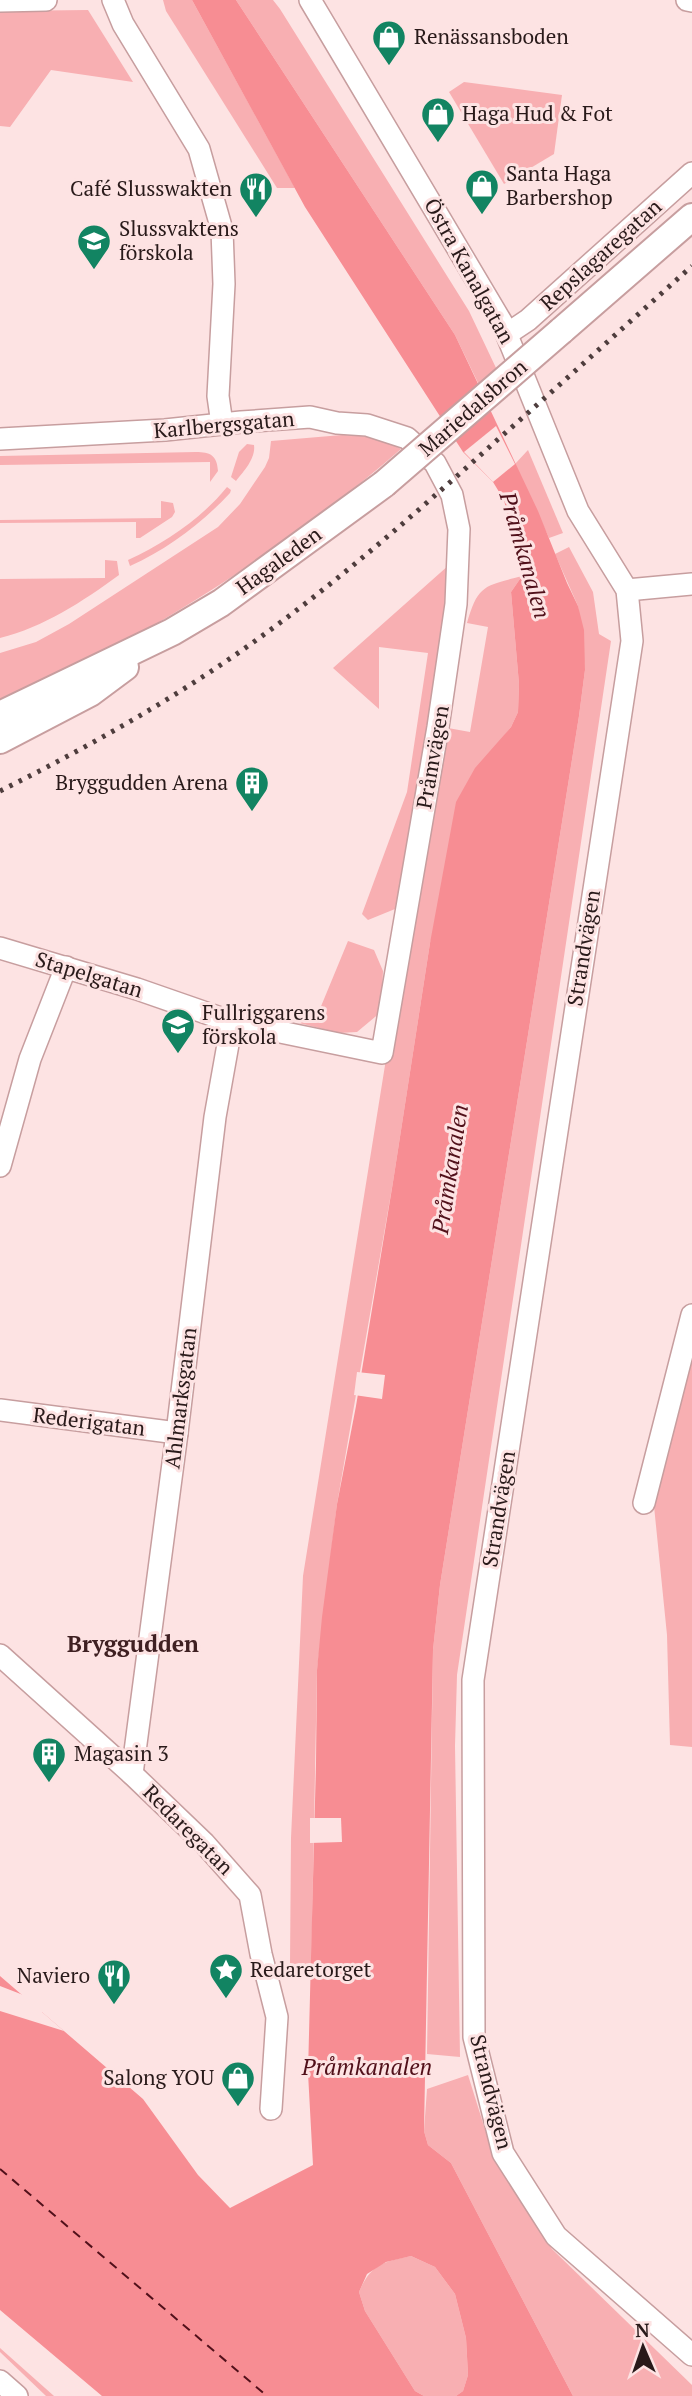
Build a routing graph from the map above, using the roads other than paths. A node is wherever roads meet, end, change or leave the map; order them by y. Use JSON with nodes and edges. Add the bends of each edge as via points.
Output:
{"nodes":[{"id":1,"x":46,"y":0,"type":"edge"},
{"id":2,"x":113,"y":0,"type":"edge"},
{"id":3,"x":310,"y":0,"type":"edge"},
{"id":4,"x":0,"y":1,"type":"edge"},
{"id":5,"x":692,"y":173,"type":"edge"},
{"id":6,"x":692,"y":216,"type":"edge"},
{"id":7,"x":508,"y":334,"type":"junction"},
{"id":8,"x":222,"y":424,"type":"junction"},
{"id":9,"x":0,"y":439,"type":"edge"},
{"id":10,"x":435,"y":463,"type":"joint"},
{"id":11,"x":384,"y":484,"type":"joint"},
{"id":12,"x":692,"y":584,"type":"edge"},
{"id":13,"x":627,"y":590,"type":"junction"},
{"id":14,"x":172,"y":632,"type":"junction"},
{"id":15,"x":0,"y":715,"type":"edge"},
{"id":16,"x":0,"y":740,"type":"edge"},
{"id":17,"x":0,"y":948,"type":"edge"},
{"id":18,"x":66,"y":967,"type":"junction"},
{"id":19,"x":232,"y":1022,"type":"junction"},
{"id":20,"x":382,"y":1053,"type":"joint"},
{"id":21,"x":0,"y":1166,"type":"edge"},
{"id":22,"x":692,"y":1315,"type":"edge"},
{"id":23,"x":0,"y":1410,"type":"edge"},
{"id":24,"x":177,"y":1433,"type":"junction"},
{"id":25,"x":644,"y":1503,"type":"dead end"},
{"id":26,"x":0,"y":1655,"type":"edge"},
{"id":27,"x":132,"y":1774,"type":"junction"},
{"id":28,"x":271,"y":2109,"type":"dead end"},
{"id":29,"x":692,"y":2355,"type":"edge"},
{"id":30,"x":0,"y":2381,"type":"edge"},
{"id":31,"x":17,"y":2396,"type":"edge"}],
"edges":[{"from":1,"to":4,"type":"street"},
{"from":2,"to":8,"type":"street","via":[[199,149],[222,230],[218,396]]},
{"from":3,"to":7,"type":"street","name":"Östra Kanalgatan"},
{"from":5,"to":7,"type":"street","name":"Repslagaregatan"},
{"from":6,"to":11,"type":"street","name":"Mariedalsbron","bridge":true},
{"from":7,"to":13,"type":"street","name":"Östra Kanalgatan","via":[[578,511]]},
{"from":8,"to":9,"type":"street","name":"Karlbergsgatan"},
{"from":8,"to":10,"type":"street","name":"Karlbergsgatan","via":[[310,417],[367,425],[407,438]]},
{"from":10,"to":20,"type":"street","name":"Pråmvägen","via":[[452,495],[459,529],[456,612]]},
{"from":11,"to":14,"type":"street","name":"Hagaleden","via":[[221,603]]},
{"from":12,"to":13,"type":"street"},
{"from":13,"to":29,"type":"street","name":"Strandvägen","via":[[632,641],[472,1680],[474,2037],[503,2153],[556,2236]]},
{"from":14,"to":15,"type":"street","name":"Hagaleden"},
{"from":14,"to":16,"type":"street","name":"Hagaleden","via":[[90,694]]},
{"from":17,"to":18,"type":"street","name":"Stapelgatan"},
{"from":18,"to":19,"type":"street","name":"Stapelgatan"},
{"from":18,"to":21,"type":"street","via":[[30,1059]]},
{"from":19,"to":20,"type":"street","name":"Stapelgatan"},
{"from":19,"to":24,"type":"street","name":"Ahlmarksgatan","via":[[215,1118]]},
{"from":22,"to":25,"type":"street"},
{"from":23,"to":24,"type":"street","name":"Rederigatan"},
{"from":24,"to":27,"type":"street","name":"Ahlmarksgatan"},
{"from":26,"to":27,"type":"street","name":"Redaregatan"},
{"from":27,"to":28,"type":"street","name":"Redaregatan","via":[[250,1895],[277,2017]]},
{"from":30,"to":31,"type":"street"}]}
